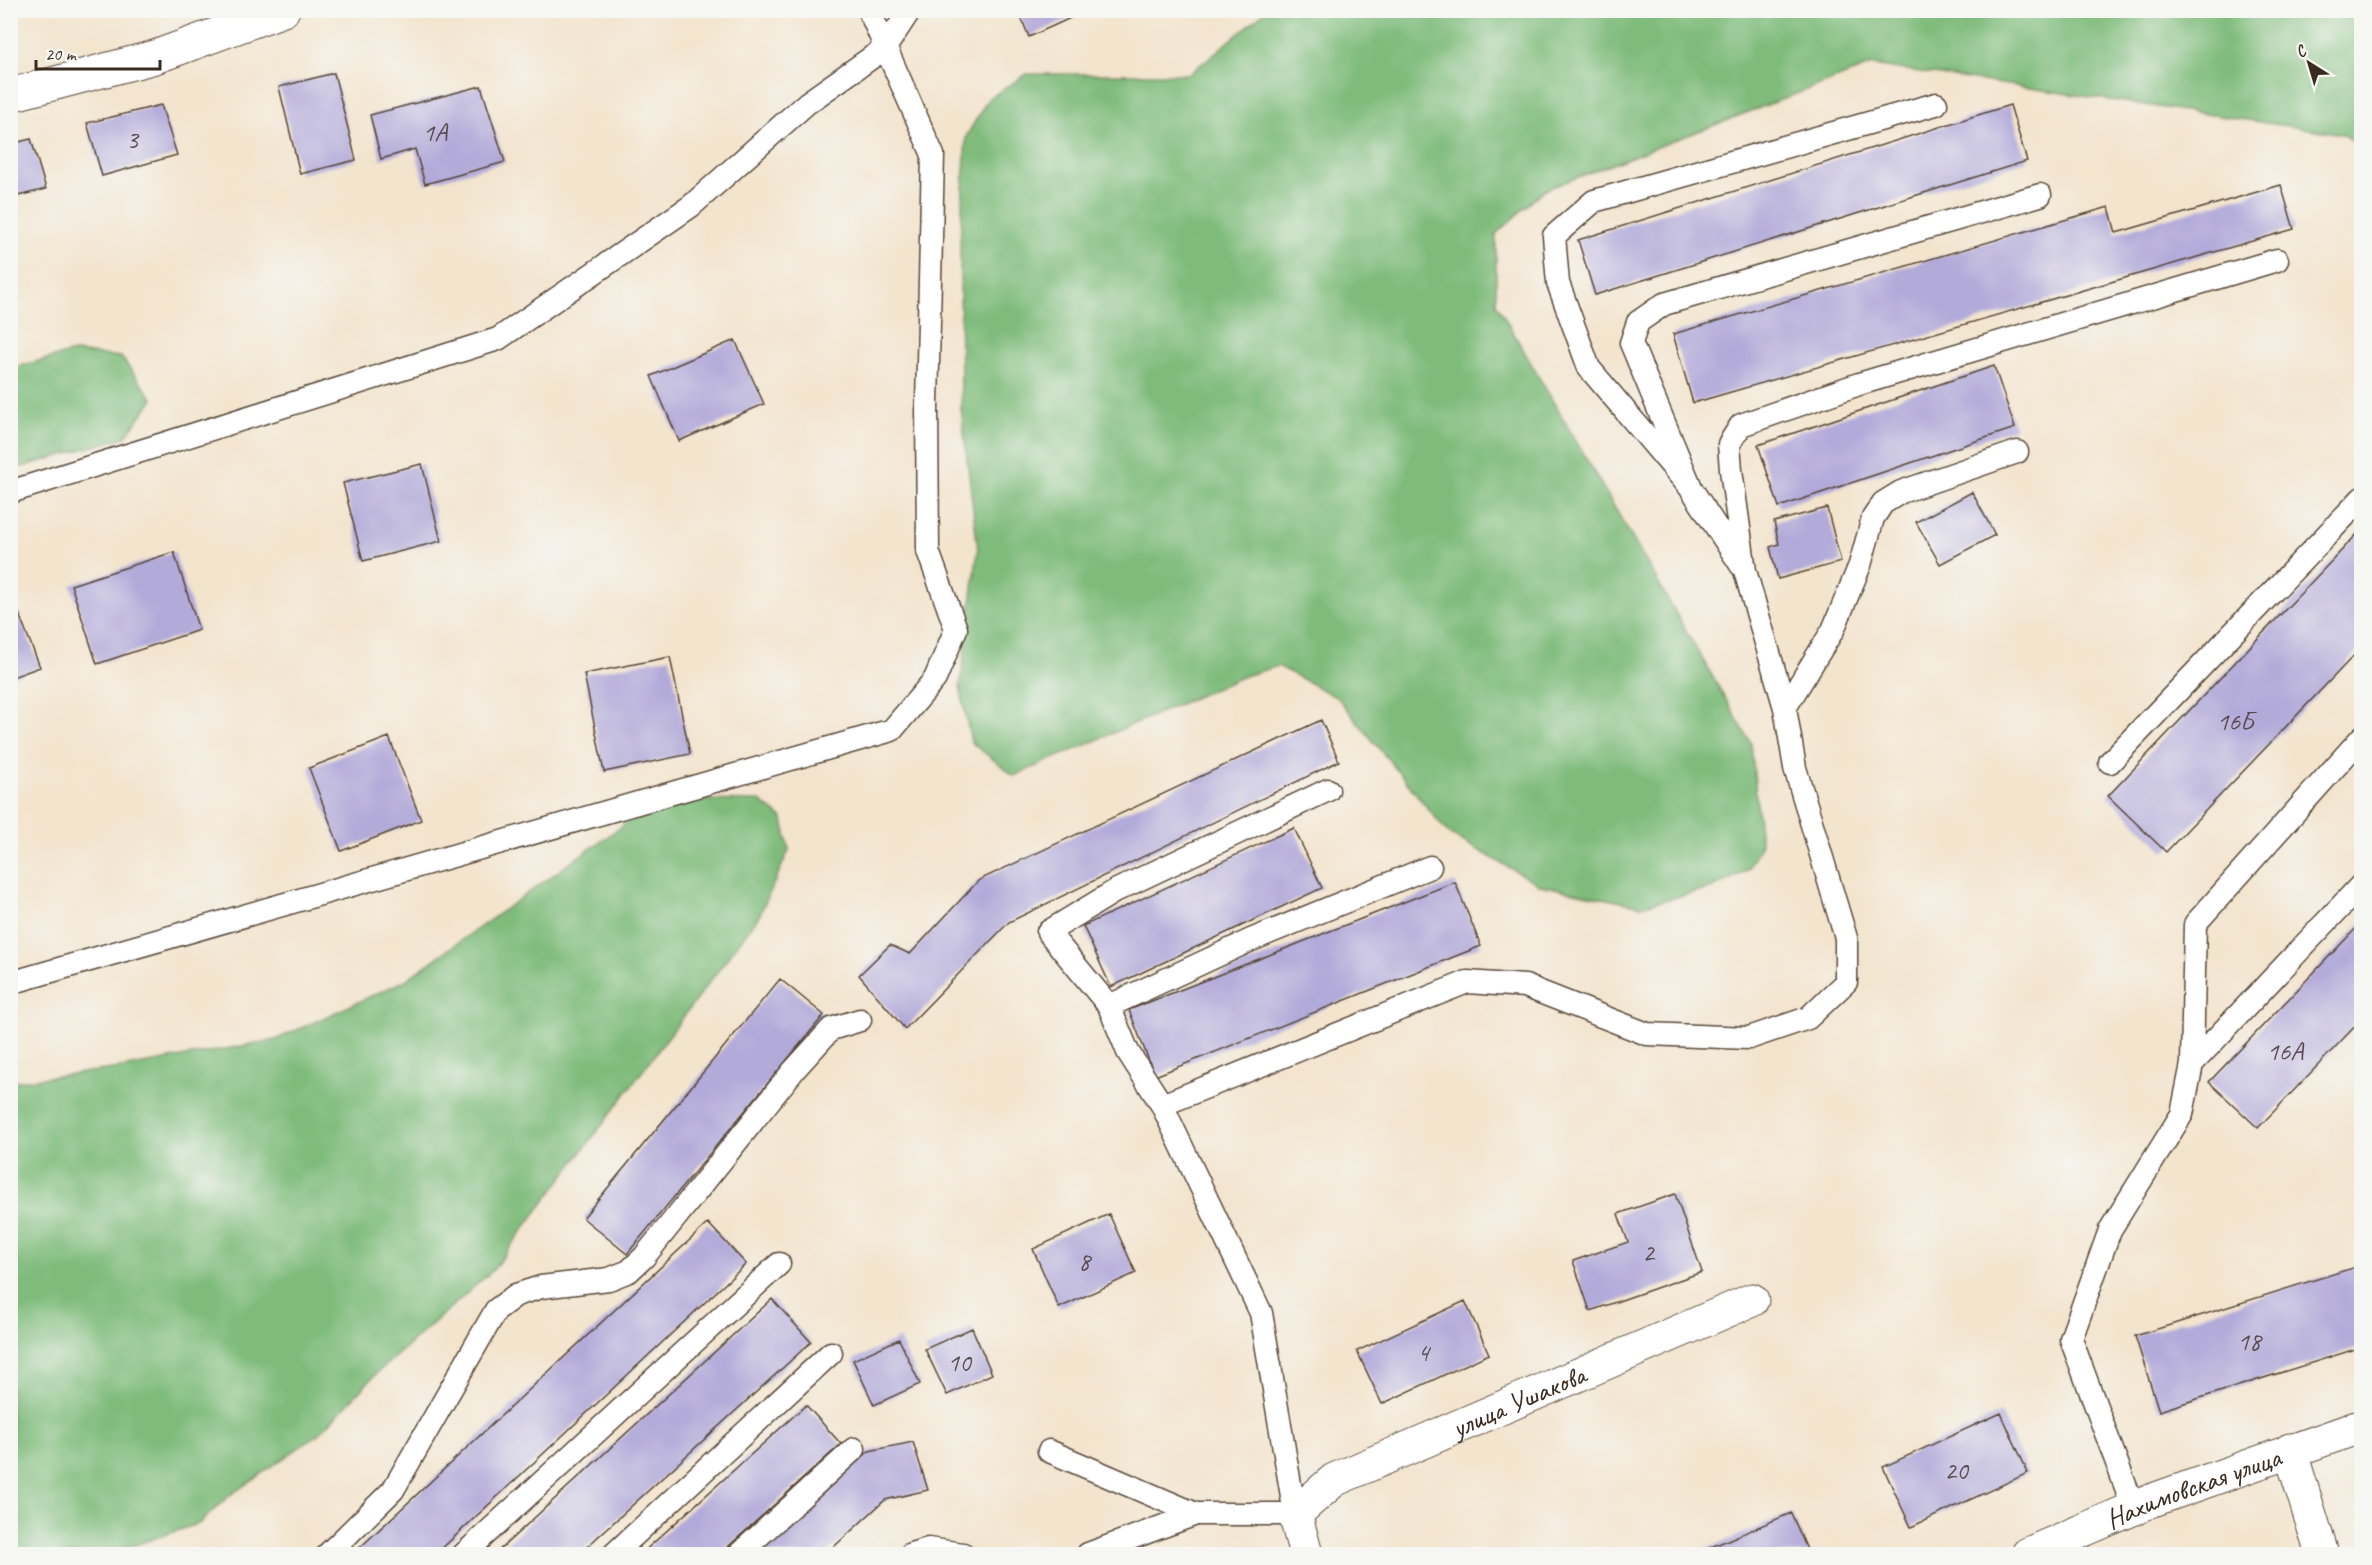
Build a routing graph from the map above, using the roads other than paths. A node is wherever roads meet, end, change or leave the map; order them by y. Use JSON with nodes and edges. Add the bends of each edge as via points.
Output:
{"nodes":[{"id":1,"x":283,"y":10,"type":"edge"},
{"id":2,"x":869,"y":10,"type":"edge"},
{"id":3,"x":910,"y":10,"type":"edge"},
{"id":4,"x":885,"y":48,"type":"junction"},
{"id":5,"x":10,"y":95,"type":"edge"},
{"id":6,"x":1936,"y":104,"type":"dead end"},
{"id":7,"x":2040,"y":195,"type":"dead end"},
{"id":8,"x":2277,"y":260,"type":"dead end"},
{"id":9,"x":2017,"y":452,"type":"dead end"},
{"id":10,"x":1692,"y":490,"type":"junction"},
{"id":11,"x":10,"y":492,"type":"edge"},
{"id":12,"x":2361,"y":498,"type":"edge"},
{"id":13,"x":1745,"y":571,"type":"junction"},
{"id":14,"x":1785,"y":708,"type":"junction"},
{"id":15,"x":2361,"y":737,"type":"edge"},
{"id":16,"x":2110,"y":762,"type":"dead end"},
{"id":17,"x":1328,"y":790,"type":"dead end"},
{"id":18,"x":1430,"y":867,"type":"dead end"},
{"id":19,"x":2361,"y":884,"type":"edge"},
{"id":20,"x":10,"y":983,"type":"edge"},
{"id":21,"x":1109,"y":1006,"type":"junction"},
{"id":22,"x":860,"y":1020,"type":"dead end"},
{"id":23,"x":2192,"y":1064,"type":"junction"},
{"id":24,"x":1162,"y":1105,"type":"junction"},
{"id":25,"x":779,"y":1264,"type":"dead end"},
{"id":26,"x":1752,"y":1300,"type":"dead end"},
{"id":27,"x":831,"y":1353,"type":"dead end"},
{"id":28,"x":2361,"y":1426,"type":"edge"},
{"id":29,"x":854,"y":1449,"type":"dead end"},
{"id":30,"x":2290,"y":1450,"type":"junction"},
{"id":31,"x":1049,"y":1451,"type":"dead end"},
{"id":32,"x":2134,"y":1509,"type":"junction"},
{"id":33,"x":1196,"y":1514,"type":"junction"},
{"id":34,"x":1295,"y":1514,"type":"junction"},
{"id":35,"x":328,"y":1554,"type":"edge"},
{"id":36,"x":464,"y":1554,"type":"edge"},
{"id":37,"x":614,"y":1554,"type":"edge"},
{"id":38,"x":739,"y":1554,"type":"edge"},
{"id":39,"x":911,"y":1554,"type":"edge"},
{"id":40,"x":963,"y":1554,"type":"edge"},
{"id":41,"x":1088,"y":1554,"type":"edge"},
{"id":42,"x":1306,"y":1554,"type":"edge"},
{"id":43,"x":2028,"y":1554,"type":"edge"},
{"id":44,"x":2322,"y":1554,"type":"edge"}],
"edges":[{"from":1,"to":5,"type":"street","via":[[155,57]]},
{"from":2,"to":4,"type":"lane"},
{"from":3,"to":4,"type":"lane"},
{"from":4,"to":11,"type":"lane","via":[[807,103],[691,206],[498,339]]},
{"from":4,"to":20,"type":"lane","via":[[933,155],[928,551],[956,629],[934,679],[892,730]]},
{"from":6,"to":10,"type":"lane","via":[[1594,201],[1554,236],[1558,283],[1589,368]]},
{"from":7,"to":10,"type":"lane","via":[[1664,304],[1638,322],[1631,343]]},
{"from":8,"to":13,"type":"lane","via":[[1859,384],[1741,425],[1729,444]]},
{"from":9,"to":14,"type":"lane","via":[[1901,492],[1883,503],[1873,518],[1860,565],[1833,630]]},
{"from":10,"to":13,"type":"lane"},
{"from":12,"to":16,"type":"lane"},
{"from":13,"to":14,"type":"lane"},
{"from":14,"to":24,"type":"lane","via":[[1795,768],[1846,938],[1846,982],[1808,1018],[1749,1038],[1647,1034],[1525,986],[1467,982]]},
{"from":15,"to":23,"type":"lane","via":[[2195,924]]},
{"from":17,"to":21,"type":"lane","via":[[1117,890],[1047,932]]},
{"from":18,"to":21,"type":"lane","via":[[1242,944]]},
{"from":19,"to":23,"type":"lane"},
{"from":21,"to":24,"type":"lane","via":[[1128,1052]]},
{"from":22,"to":35,"type":"lane","via":[[831,1029],[629,1271],[609,1279],[541,1287],[516,1295],[496,1310],[393,1490]]},
{"from":23,"to":32,"type":"lane","via":[[2182,1114],[2110,1230],[2071,1340]]},
{"from":24,"to":34,"type":"lane","via":[[1261,1313]]},
{"from":25,"to":36,"type":"lane"},
{"from":26,"to":34,"type":"street","name":"улица Ушакова","via":[[1334,1479]]},
{"from":27,"to":37,"type":"lane"},
{"from":28,"to":30,"type":"street","name":"Нахимовская улица"},
{"from":29,"to":38,"type":"lane"},
{"from":30,"to":32,"type":"street","name":"Нахимовская улица"},
{"from":30,"to":44,"type":"street"},
{"from":31,"to":33,"type":"lane"},
{"from":32,"to":43,"type":"street","name":"Нахимовская улица"},
{"from":33,"to":34,"type":"lane"},
{"from":33,"to":41,"type":"lane"},
{"from":34,"to":42,"type":"street"},
{"from":39,"to":40,"type":"lane","via":[[928,1549]]}]}
